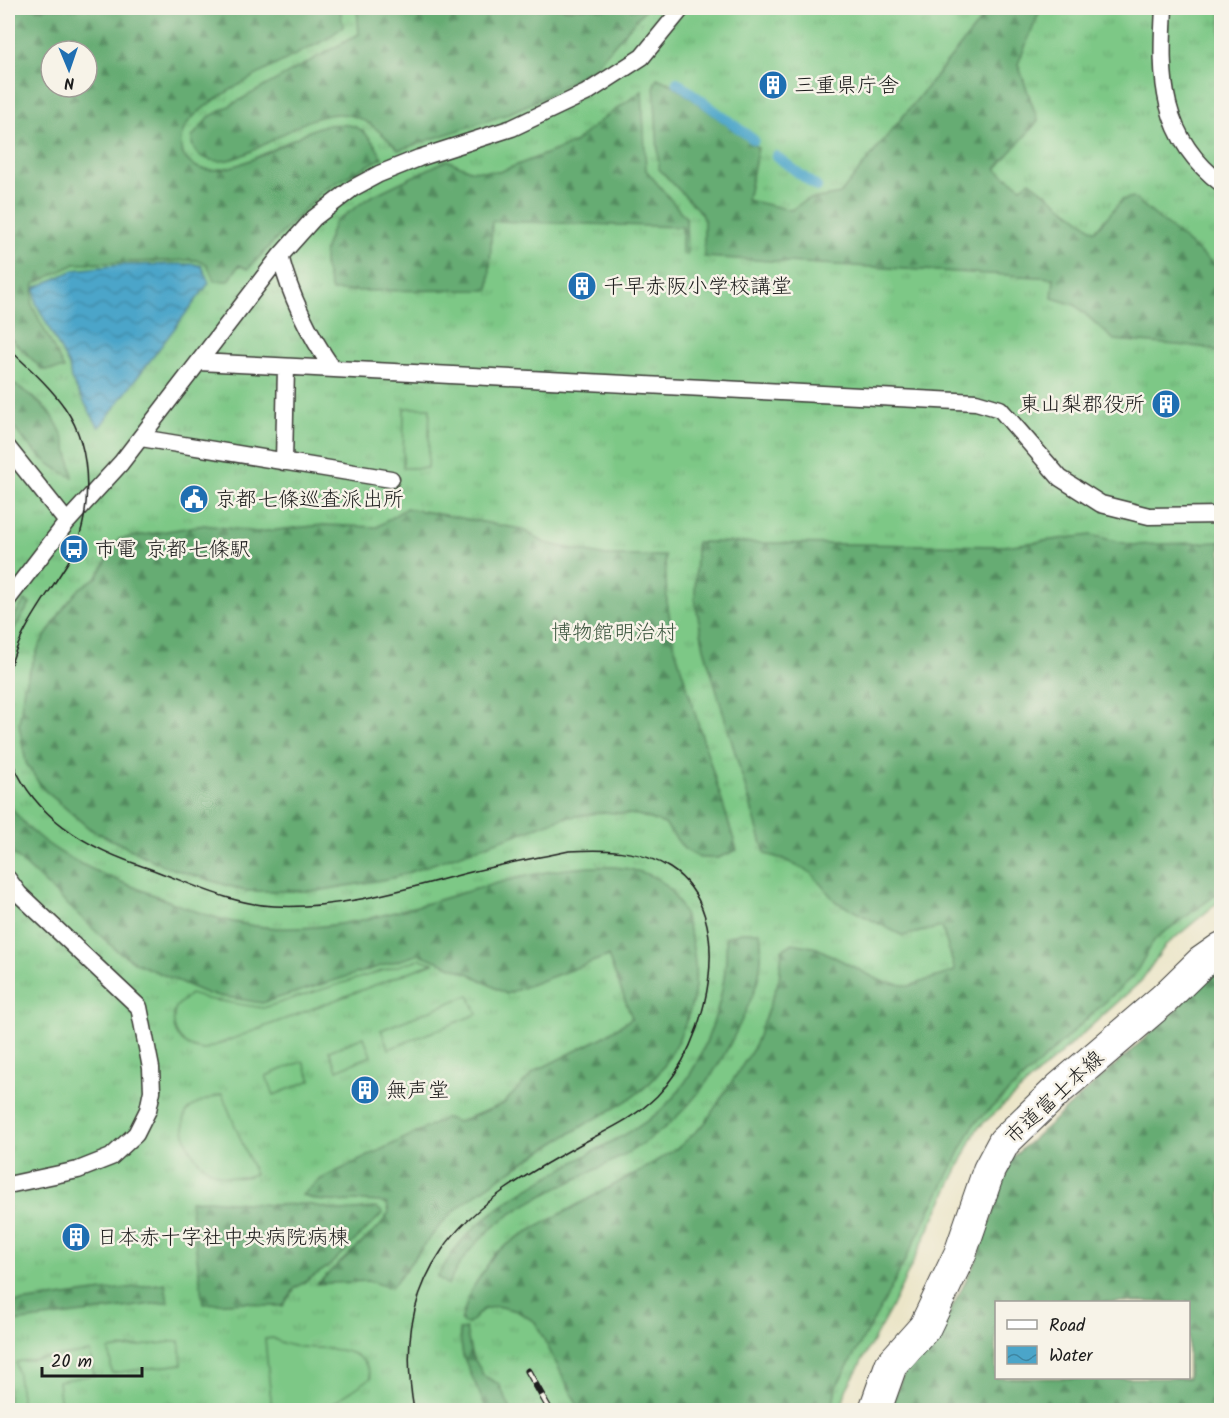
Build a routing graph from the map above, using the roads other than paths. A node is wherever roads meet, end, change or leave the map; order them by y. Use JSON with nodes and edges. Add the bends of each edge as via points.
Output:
{"nodes":[{"id":1,"x":681,"y":8,"type":"edge"},
{"id":2,"x":1164,"y":8,"type":"edge"},
{"id":3,"x":1221,"y":184,"type":"edge"},
{"id":4,"x":280,"y":256,"type":"junction"},
{"id":5,"x":199,"y":362,"type":"junction"},
{"id":6,"x":286,"y":367,"type":"junction"},
{"id":7,"x":333,"y":369,"type":"junction"},
{"id":8,"x":141,"y":438,"type":"junction"},
{"id":9,"x":8,"y":448,"type":"edge"},
{"id":10,"x":285,"y":462,"type":"junction"},
{"id":11,"x":391,"y":479,"type":"dead end"},
{"id":12,"x":1221,"y":515,"type":"edge"},
{"id":13,"x":67,"y":522,"type":"junction"},
{"id":14,"x":8,"y":599,"type":"edge"},
{"id":15,"x":8,"y":879,"type":"edge"},
{"id":16,"x":1221,"y":948,"type":"edge"},
{"id":17,"x":8,"y":1185,"type":"edge"},
{"id":18,"x":875,"y":1410,"type":"edge"}],
"edges":[{"from":1,"to":4,"type":"lane","via":[[642,57],[601,85],[527,122],[419,158],[366,181],[314,218]]},
{"from":2,"to":3,"type":"lane","via":[[1169,115],[1199,165]]},
{"from":4,"to":5,"type":"lane"},
{"from":4,"to":7,"type":"lane","via":[[302,319]]},
{"from":5,"to":6,"type":"lane"},
{"from":5,"to":8,"type":"lane"},
{"from":6,"to":7,"type":"lane"},
{"from":6,"to":10,"type":"lane"},
{"from":7,"to":12,"type":"lane","via":[[791,401],[961,401],[989,405],[1000,409],[1060,478],[1101,504],[1149,516]]},
{"from":8,"to":10,"type":"lane"},
{"from":8,"to":13,"type":"lane"},
{"from":9,"to":13,"type":"lane"},
{"from":10,"to":11,"type":"lane"},
{"from":13,"to":14,"type":"lane"},
{"from":15,"to":17,"type":"lane","via":[[19,894],[139,1007],[152,1091],[136,1134],[111,1157],[78,1170]]},
{"from":16,"to":18,"type":"street","name":"市道富士本線","via":[[1004,1142],[925,1327],[891,1365]]}]}
